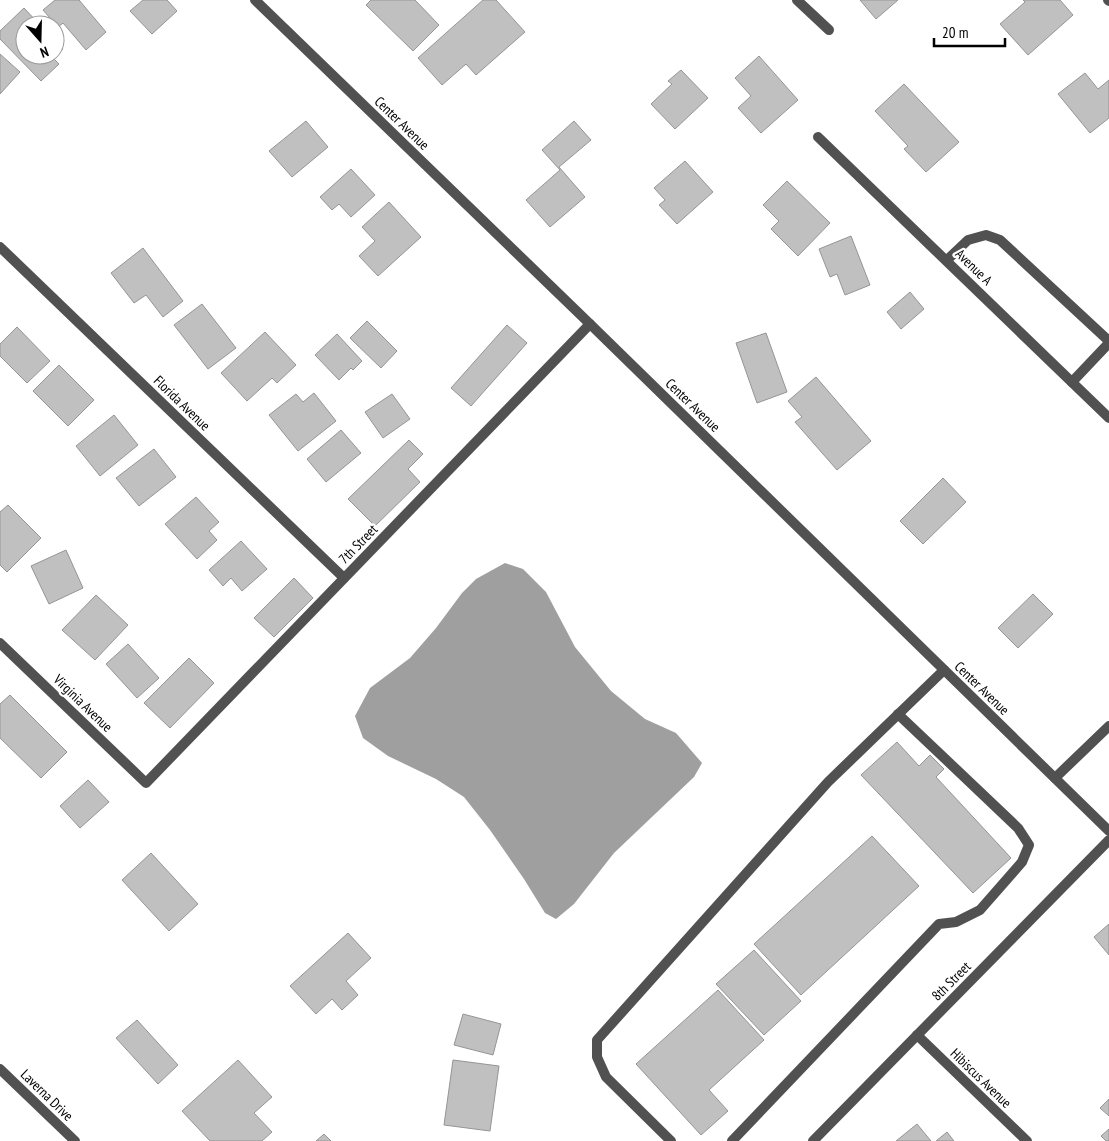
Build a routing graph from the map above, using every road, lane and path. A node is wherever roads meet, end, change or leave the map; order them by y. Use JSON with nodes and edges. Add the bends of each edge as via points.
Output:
{"nodes":[{"id":1,"x":255,"y":0,"type":"edge"},
{"id":2,"x":798,"y":0,"type":"edge"},
{"id":3,"x":829,"y":30,"type":"dead end"},
{"id":4,"x":818,"y":137,"type":"dead end"},
{"id":5,"x":0,"y":247,"type":"edge"},
{"id":6,"x":947,"y":260,"type":"junction"},
{"id":7,"x":590,"y":324,"type":"junction"},
{"id":8,"x":1109,"y":342,"type":"edge"},
{"id":9,"x":1072,"y":382,"type":"junction"},
{"id":10,"x":1109,"y":418,"type":"edge"},
{"id":11,"x":344,"y":578,"type":"junction"},
{"id":12,"x":0,"y":643,"type":"edge"},
{"id":13,"x":944,"y":670,"type":"junction"},
{"id":14,"x":898,"y":714,"type":"junction"},
{"id":15,"x":1109,"y":726,"type":"edge"},
{"id":16,"x":1055,"y":778,"type":"junction"},
{"id":17,"x":146,"y":783,"type":"joint"},
{"id":18,"x":1109,"y":831,"type":"edge"},
{"id":19,"x":1109,"y":840,"type":"edge"},
{"id":20,"x":917,"y":1035,"type":"junction"},
{"id":21,"x":0,"y":1069,"type":"edge"},
{"id":22,"x":75,"y":1141,"type":"edge"},
{"id":23,"x":672,"y":1141,"type":"edge"},
{"id":24,"x":732,"y":1141,"type":"edge"},
{"id":25,"x":813,"y":1141,"type":"edge"},
{"id":26,"x":1027,"y":1141,"type":"edge"}],
"edges":[{"from":1,"to":7,"type":"street","name":"Center Avenue"},
{"from":2,"to":3,"type":"street"},
{"from":4,"to":6,"type":"street","name":"Avenue A"},
{"from":5,"to":11,"type":"street","name":"Florida Avenue"},
{"from":6,"to":8,"type":"street","via":[[968,240],[986,235],[1000,240]]},
{"from":6,"to":9,"type":"street","name":"Avenue A"},
{"from":7,"to":11,"type":"street","name":"7th Street"},
{"from":7,"to":13,"type":"street","name":"Center Avenue"},
{"from":8,"to":9,"type":"street"},
{"from":9,"to":10,"type":"street","name":"Avenue A"},
{"from":11,"to":17,"type":"street","name":"7th Street"},
{"from":12,"to":17,"type":"street","name":"Virginia Avenue"},
{"from":13,"to":14,"type":"street"},
{"from":13,"to":16,"type":"street","name":"Center Avenue"},
{"from":14,"to":23,"type":"street","via":[[828,782],[597,1040],[596,1058],[606,1078]]},
{"from":14,"to":24,"type":"street","via":[[1018,828],[1029,845],[1022,862],[980,910],[956,922],[939,924]]},
{"from":15,"to":16,"type":"street"},
{"from":16,"to":18,"type":"street","name":"Center Avenue"},
{"from":19,"to":20,"type":"street","name":"8th Street"},
{"from":20,"to":25,"type":"street","name":"8th Street"},
{"from":20,"to":26,"type":"street","name":"Hibiscus Avenue"},
{"from":21,"to":22,"type":"street","name":"Laverna Drive"}]}
